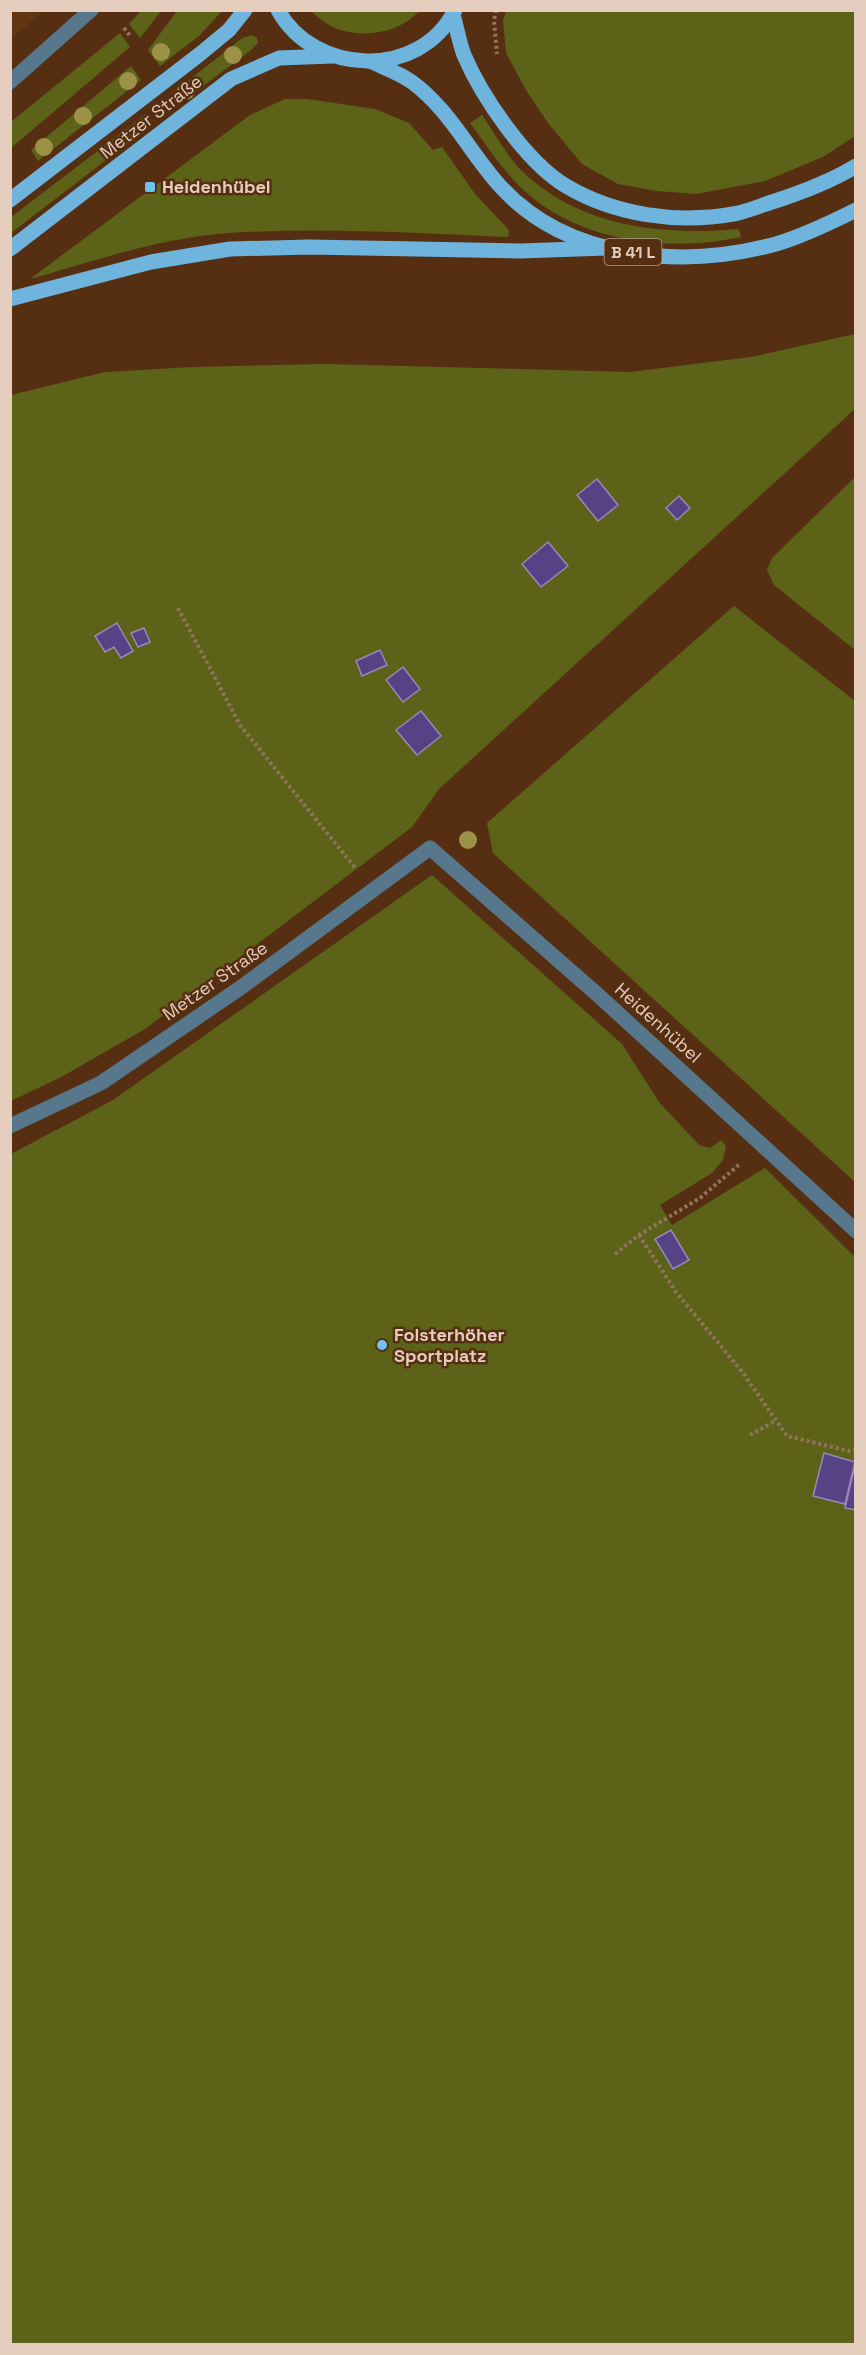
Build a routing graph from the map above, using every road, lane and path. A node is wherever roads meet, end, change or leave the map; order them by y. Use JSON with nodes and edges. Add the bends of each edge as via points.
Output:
{"nodes":[{"id":1,"x":91,"y":10,"type":"edge"},
{"id":2,"x":245,"y":10,"type":"edge"},
{"id":3,"x":278,"y":10,"type":"edge"},
{"id":4,"x":496,"y":10,"type":"edge"},
{"id":5,"x":454,"y":13,"type":"edge"},
{"id":6,"x":124,"y":28,"type":"dead end"},
{"id":7,"x":131,"y":38,"type":"dead end"},
{"id":8,"x":333,"y":56,"type":"junction"},
{"id":9,"x":372,"y":62,"type":"junction"},
{"id":10,"x":501,"y":64,"type":"dead end"},
{"id":11,"x":10,"y":82,"type":"edge"},
{"id":12,"x":855,"y":166,"type":"edge"},
{"id":13,"x":10,"y":200,"type":"edge"},
{"id":14,"x":855,"y":210,"type":"edge"},
{"id":15,"x":607,"y":248,"type":"junction"},
{"id":16,"x":10,"y":249,"type":"edge"},
{"id":17,"x":10,"y":299,"type":"edge"},
{"id":18,"x":178,"y":608,"type":"dead end"},
{"id":19,"x":430,"y":848,"type":"joint"},
{"id":20,"x":374,"y":890,"type":"junction"},
{"id":21,"x":10,"y":1126,"type":"edge"},
{"id":22,"x":760,"y":1143,"type":"junction"},
{"id":23,"x":855,"y":1231,"type":"edge"},
{"id":24,"x":639,"y":1235,"type":"junction"},
{"id":25,"x":615,"y":1254,"type":"dead end"},
{"id":26,"x":775,"y":1421,"type":"junction"},
{"id":27,"x":750,"y":1435,"type":"dead end"},
{"id":28,"x":855,"y":1450,"type":"edge"}],
"edges":[{"from":1,"to":11,"type":"street"},
{"from":2,"to":13,"type":"main road","name":"Metzer Straße","via":[[229,30],[200,54]]},
{"from":3,"to":8,"type":"main road","name":"Metzer Straße","via":[[292,30],[314,48]]},
{"from":4,"to":10,"type":"path","via":[[496,53]]},
{"from":5,"to":9,"type":"main road","name":"Metzer Straße","via":[[441,30],[417,49]]},
{"from":5,"to":12,"type":"main road","number":"B 41 L","via":[[465,56],[488,101],[532,158],[564,185],[596,201],[639,213],[687,219],[734,214],[785,198]]},
{"from":6,"to":7,"type":"path"},
{"from":8,"to":9,"type":"main road","name":"Metzer Straße"},
{"from":8,"to":16,"type":"main road","name":"Metzer Straße","via":[[279,58],[231,79]]},
{"from":9,"to":15,"type":"main road","number":"B 41 L","via":[[412,82],[452,122],[500,186],[522,207],[555,229]]},
{"from":14,"to":15,"type":"main road","number":"B 41 L","via":[[776,244],[716,255],[665,257]]},
{"from":15,"to":17,"type":"main road","via":[[230,249],[151,262]]},
{"from":18,"to":20,"type":"path","via":[[240,725]]},
{"from":19,"to":20,"type":"street","name":"Metzer Straße"},
{"from":19,"to":22,"type":"street","name":"Heidenhübel"},
{"from":20,"to":21,"type":"street","name":"Metzer Straße","via":[[101,1083]]},
{"from":22,"to":23,"type":"street","name":"Heidenhübel"},
{"from":22,"to":24,"type":"path","via":[[700,1198]]},
{"from":24,"to":25,"type":"path"},
{"from":24,"to":26,"type":"path","via":[[676,1292],[743,1373]]},
{"from":26,"to":27,"type":"path"},
{"from":26,"to":28,"type":"path","via":[[787,1436]]}]}
